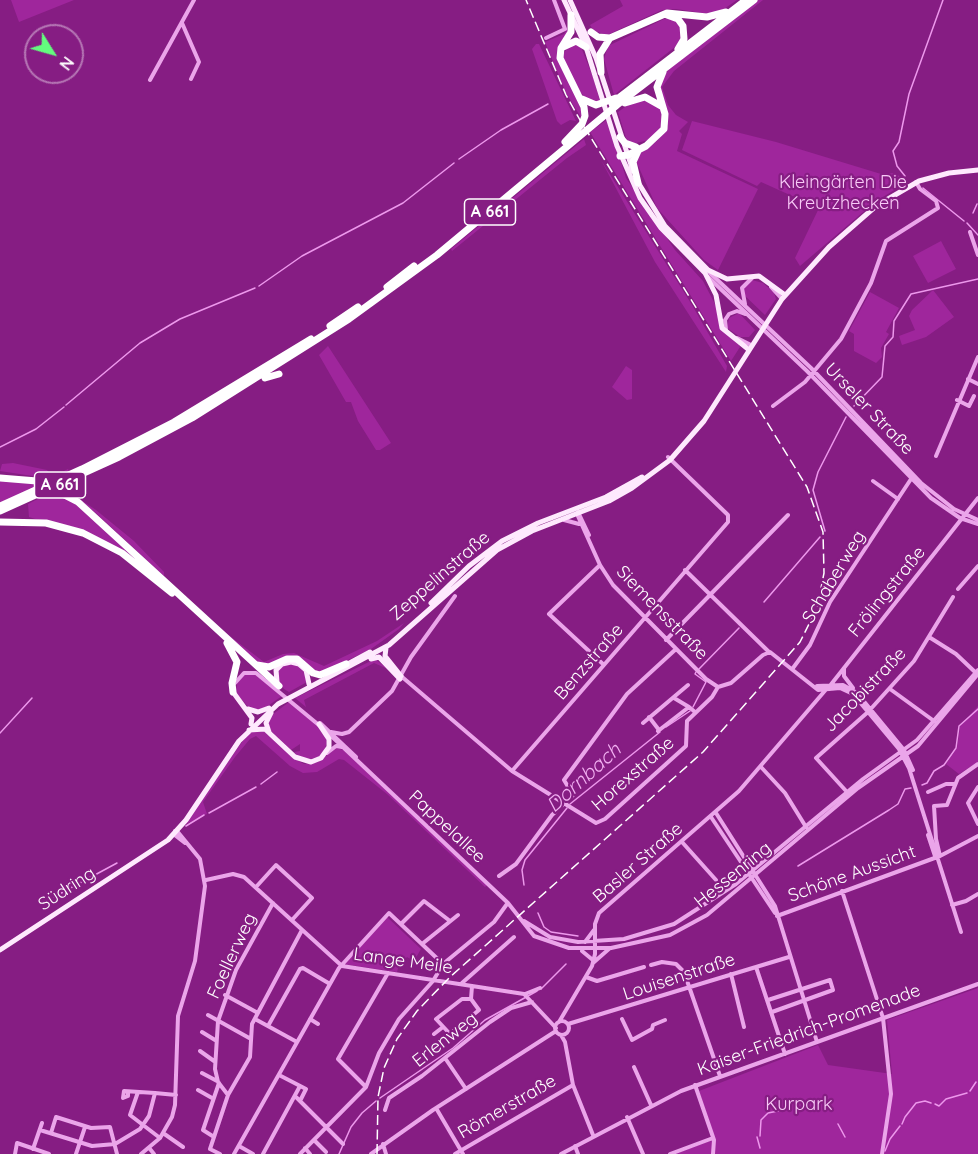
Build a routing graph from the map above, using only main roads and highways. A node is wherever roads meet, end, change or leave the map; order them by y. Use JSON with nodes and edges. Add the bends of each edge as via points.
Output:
{"nodes":[{"id":1,"x":564,"y":0,"type":"edge"},
{"id":2,"x":570,"y":0,"type":"edge"},
{"id":3,"x":746,"y":0,"type":"edge"},
{"id":4,"x":754,"y":0,"type":"edge"},
{"id":5,"x":736,"y":7,"type":"junction"},
{"id":6,"x":661,"y":15,"type":"junction"},
{"id":7,"x":575,"y":17,"type":"junction"},
{"id":8,"x":591,"y":32,"type":"joint"},
{"id":9,"x":610,"y":38,"type":"junction"},
{"id":10,"x":586,"y":47,"type":"junction"},
{"id":11,"x":560,"y":52,"type":"junction"},
{"id":12,"x":670,"y":61,"type":"junction"},
{"id":13,"x":600,"y":72,"type":"junction"},
{"id":14,"x":580,"y":97,"type":"junction"},
{"id":15,"x":616,"y":103,"type":"junction"},
{"id":16,"x":664,"y":109,"type":"junction"},
{"id":17,"x":601,"y":111,"type":"junction"},
{"id":18,"x":585,"y":126,"type":"junction"},
{"id":19,"x":578,"y":132,"type":"junction"},
{"id":20,"x":620,"y":136,"type":"junction"},
{"id":21,"x":638,"y":149,"type":"junction"},
{"id":22,"x":624,"y":154,"type":"junction"},
{"id":23,"x":978,"y":170,"type":"edge"},
{"id":24,"x":638,"y":183,"type":"junction"},
{"id":25,"x":706,"y":272,"type":"junction"},
{"id":26,"x":784,"y":297,"type":"junction"},
{"id":27,"x":359,"y":307,"type":"junction"},
{"id":28,"x":328,"y":323,"type":"dead end"},
{"id":29,"x":298,"y":342,"type":"dead end"},
{"id":30,"x":315,"y":342,"type":"junction"},
{"id":31,"x":749,"y":347,"type":"junction"},
{"id":32,"x":307,"y":352,"type":"dead end"},
{"id":33,"x":275,"y":363,"type":"junction"},
{"id":34,"x":279,"y":374,"type":"dead end"},
{"id":35,"x":241,"y":389,"type":"junction"},
{"id":36,"x":669,"y":458,"type":"junction"},
{"id":37,"x":0,"y":478,"type":"edge"},
{"id":38,"x":0,"y":506,"type":"edge"},
{"id":39,"x":0,"y":511,"type":"edge"},
{"id":40,"x":579,"y":512,"type":"junction"},
{"id":41,"x":0,"y":522,"type":"edge"},
{"id":42,"x":161,"y":581,"type":"junction"},
{"id":43,"x":226,"y":643,"type":"junction"},
{"id":44,"x":389,"y":645,"type":"junction"},
{"id":45,"x":249,"y":659,"type":"junction"},
{"id":46,"x":344,"y":668,"type":"junction"},
{"id":47,"x":270,"y":683,"type":"road end"},
{"id":48,"x":309,"y":684,"type":"junction"},
{"id":49,"x":282,"y":690,"type":"joint"},
{"id":50,"x":233,"y":692,"type":"joint"},
{"id":51,"x":294,"y":699,"type":"junction"},
{"id":52,"x":246,"y":708,"type":"junction"},
{"id":53,"x":269,"y":708,"type":"junction"},
{"id":54,"x":253,"y":723,"type":"junction"},
{"id":55,"x":319,"y":724,"type":"road end"},
{"id":56,"x":248,"y":730,"type":"junction"},
{"id":57,"x":270,"y":733,"type":"junction"},
{"id":58,"x":175,"y":832,"type":"junction"},
{"id":59,"x":150,"y":853,"type":"junction"},
{"id":60,"x":0,"y":950,"type":"edge"}],
"edges":[{"from":1,"to":7,"type":"main road"},
{"from":2,"to":7,"type":"main road"},
{"from":3,"to":5,"type":"highway","number":"A 661"},
{"from":4,"to":12,"type":"highway","number":"A 661"},
{"from":5,"to":6,"type":"highway","number":"A 661","via":[[707,17],[676,12]]},
{"from":5,"to":12,"type":"highway","number":"A 661"},
{"from":6,"to":9,"type":"highway"},
{"from":6,"to":12,"type":"highway","via":[[674,16],[685,30],[683,43]]},
{"from":7,"to":8,"type":"main road"},
{"from":7,"to":10,"type":"main road"},
{"from":7,"to":11,"type":"highway"},
{"from":7,"to":13,"type":"main road"},
{"from":8,"to":9,"type":"highway"},
{"from":9,"to":13,"type":"highway","via":[[600,54]]},
{"from":10,"to":11,"type":"highway","via":[[574,42]]},
{"from":10,"to":22,"type":"main road"},
{"from":11,"to":14,"type":"highway","via":[[563,67]]},
{"from":12,"to":15,"type":"highway","number":"A 661"},
{"from":12,"to":15,"type":"highway","number":"A 661"},
{"from":12,"to":16,"type":"highway","via":[[657,84]]},
{"from":13,"to":20,"type":"main road"},
{"from":14,"to":17,"type":"highway"},
{"from":14,"to":18,"type":"highway"},
{"from":15,"to":16,"type":"highway","number":"A 661","via":[[645,97]]},
{"from":15,"to":17,"type":"highway"},
{"from":15,"to":17,"type":"highway","number":"A 661","via":[[610,111]]},
{"from":16,"to":21,"type":"highway","via":[[665,124],[654,140]]},
{"from":17,"to":18,"type":"highway","number":"A 661"},
{"from":18,"to":19,"type":"highway","number":"A 661"},
{"from":19,"to":27,"type":"highway","number":"A 661","via":[[464,227]]},
{"from":19,"to":30,"type":"highway","number":"A 661","via":[[437,255]]},
{"from":20,"to":21,"type":"highway"},
{"from":20,"to":22,"type":"main road"},
{"from":21,"to":22,"type":"highway"},
{"from":21,"to":24,"type":"highway","via":[[633,162]]},
{"from":22,"to":24,"type":"main road"},
{"from":22,"to":25,"type":"main road","via":[[640,198],[661,228]]},
{"from":23,"to":26,"type":"main road","name":"Zeppelinstraße","via":[[916,182],[885,199],[823,253]]},
{"from":24,"to":25,"type":"main road","via":[[665,226]]},
{"from":25,"to":26,"type":"main road","via":[[727,279],[759,276]]},
{"from":25,"to":31,"type":"main road","via":[[716,295],[722,328]]},
{"from":26,"to":31,"type":"main road","name":"Zeppelinstraße"},
{"from":27,"to":28,"type":"highway"},
{"from":27,"to":33,"type":"highway","number":"A 661"},
{"from":29,"to":33,"type":"highway"},
{"from":30,"to":32,"type":"highway"},
{"from":30,"to":35,"type":"highway","number":"A 661"},
{"from":31,"to":36,"type":"main road","name":"Zeppelinstraße","via":[[726,385]]},
{"from":33,"to":38,"type":"highway","number":"A 661","via":[[148,436]]},
{"from":34,"to":35,"type":"highway"},
{"from":35,"to":39,"type":"highway","number":"A 661","via":[[119,457]]},
{"from":36,"to":40,"type":"main road","name":"Zeppelinstraße"},
{"from":36,"to":40,"type":"main road","name":"Zeppelinstraße","via":[[632,488]]},
{"from":37,"to":42,"type":"highway","via":[[37,481],[63,492]]},
{"from":40,"to":44,"type":"main road","name":"Zeppelinstraße","via":[[497,550]]},
{"from":40,"to":46,"type":"main road","name":"Zeppelinstraße","via":[[524,529],[494,546],[405,628]]},
{"from":41,"to":42,"type":"highway","via":[[46,523],[83,533],[116,549]]},
{"from":42,"to":43,"type":"highway"},
{"from":42,"to":45,"type":"highway"},
{"from":43,"to":47,"type":"highway"},
{"from":43,"to":50,"type":"highway","via":[[237,662]]},
{"from":44,"to":46,"type":"main road","name":"Zeppelinstraße"},
{"from":44,"to":46,"type":"main road","via":[[384,654],[400,677],[375,657]]},
{"from":45,"to":46,"type":"highway","via":[[264,667],[297,659],[320,675]]},
{"from":45,"to":49,"type":"highway"},
{"from":46,"to":48,"type":"main road","name":"Zeppelinstraße"},
{"from":46,"to":51,"type":"main road","name":"Zeppelinstraße"},
{"from":48,"to":49,"type":"main road","via":[[305,668],[288,662],[275,672]]},
{"from":48,"to":53,"type":"main road","name":"Zeppelinstraße"},
{"from":50,"to":52,"type":"main road"},
{"from":51,"to":54,"type":"main road","name":"Zeppelinstraße"},
{"from":51,"to":57,"type":"main road","via":[[267,717]]},
{"from":52,"to":53,"type":"main road","via":[[256,712]]},
{"from":52,"to":54,"type":"main road"},
{"from":53,"to":54,"type":"main road","name":"Zeppelinstraße"},
{"from":54,"to":56,"type":"main road","name":"Südring"},
{"from":54,"to":58,"type":"main road","name":"Südring","via":[[225,756]]},
{"from":55,"to":57,"type":"main road","via":[[329,739],[327,753],[317,761],[300,760]]},
{"from":56,"to":57,"type":"main road","via":[[258,728]]},
{"from":56,"to":58,"type":"main road","name":"Südring"},
{"from":58,"to":59,"type":"main road","name":"Südring"},
{"from":58,"to":59,"type":"main road","name":"Südring"},
{"from":59,"to":60,"type":"main road","name":"Südring"}]}
